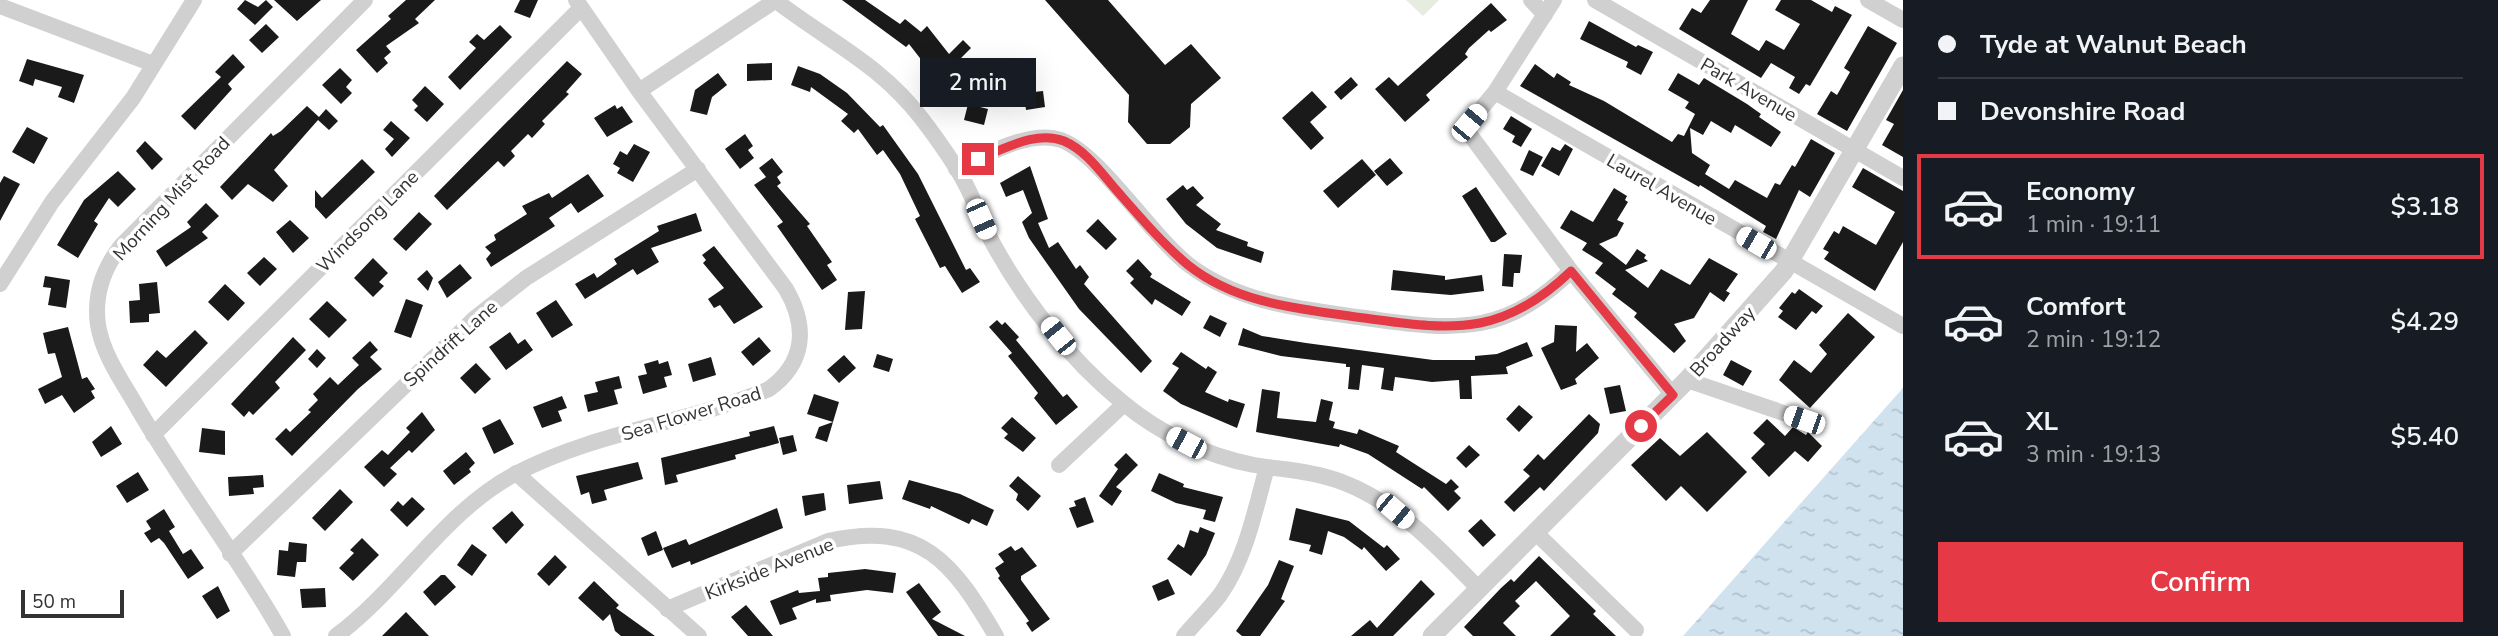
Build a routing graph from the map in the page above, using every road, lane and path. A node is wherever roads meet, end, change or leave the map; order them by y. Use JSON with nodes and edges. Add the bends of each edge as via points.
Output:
{"nodes":[{"id":1,"x":194,"y":0,"type":"edge"},
{"id":2,"x":365,"y":0,"type":"edge"},
{"id":3,"x":775,"y":0,"type":"edge"},
{"id":4,"x":1531,"y":0,"type":"edge"},
{"id":5,"x":1554,"y":0,"type":"edge"},
{"id":6,"x":1595,"y":0,"type":"edge"},
{"id":7,"x":1868,"y":0,"type":"edge"},
{"id":8,"x":578,"y":4,"type":"edge"},
{"id":9,"x":0,"y":6,"type":"edge"},
{"id":10,"x":1545,"y":15,"type":"junction"},
{"id":11,"x":1903,"y":20,"type":"edge"},
{"id":12,"x":153,"y":64,"type":"junction"},
{"id":13,"x":1903,"y":66,"type":"edge"},
{"id":14,"x":639,"y":91,"type":"junction"},
{"id":15,"x":1495,"y":92,"type":"junction"},
{"id":16,"x":1855,"y":150,"type":"junction"},
{"id":17,"x":698,"y":169,"type":"junction"},
{"id":18,"x":956,"y":169,"type":"junction"},
{"id":19,"x":1903,"y":178,"type":"edge"},
{"id":20,"x":1789,"y":262,"type":"junction"},
{"id":21,"x":1571,"y":271,"type":"junction"},
{"id":22,"x":0,"y":284,"type":"edge"},
{"id":23,"x":1903,"y":326,"type":"edge"},
{"id":24,"x":1687,"y":380,"type":"junction"},
{"id":25,"x":1673,"y":395,"type":"junction"},
{"id":26,"x":1124,"y":404,"type":"junction"},
{"id":27,"x":1804,"y":420,"type":"dead end"},
{"id":28,"x":153,"y":435,"type":"junction"},
{"id":29,"x":1059,"y":465,"type":"dead end"},
{"id":30,"x":1267,"y":467,"type":"junction"},
{"id":31,"x":516,"y":473,"type":"junction"},
{"id":32,"x":1536,"y":533,"type":"junction"},
{"id":33,"x":230,"y":554,"type":"junction"},
{"id":34,"x":1478,"y":588,"type":"junction"},
{"id":35,"x":667,"y":609,"type":"junction"},
{"id":36,"x":1636,"y":630,"type":"dead end"},
{"id":37,"x":283,"y":636,"type":"edge"},
{"id":38,"x":336,"y":636,"type":"edge"},
{"id":39,"x":699,"y":636,"type":"edge"},
{"id":40,"x":996,"y":636,"type":"edge"},
{"id":41,"x":1184,"y":636,"type":"edge"},
{"id":42,"x":1433,"y":636,"type":"edge"}],
"edges":[{"from":1,"to":12,"type":"street"},
{"from":2,"to":28,"type":"street","name":"Morning Mist Road","via":[[121,246],[108,265],[97,305],[103,344]]},
{"from":3,"to":14,"type":"street"},
{"from":3,"to":18,"type":"street","via":[[880,73],[923,121]]},
{"from":4,"to":10,"type":"street"},
{"from":5,"to":10,"type":"street"},
{"from":6,"to":16,"type":"street","name":"Park Avenue"},
{"from":7,"to":11,"type":"street"},
{"from":8,"to":14,"type":"street","name":"Sea Flower Road"},
{"from":8,"to":28,"type":"street","name":"Windsong Lane"},
{"from":9,"to":12,"type":"street"},
{"from":10,"to":15,"type":"street"},
{"from":12,"to":22,"type":"street","via":[[52,202]]},
{"from":13,"to":16,"type":"street","name":"Broadway"},
{"from":14,"to":17,"type":"street","name":"Sea Flower Road"},
{"from":15,"to":20,"type":"street","name":"Laurel Avenue"},
{"from":15,"to":21,"type":"street","via":[[1465,128]]},
{"from":16,"to":19,"type":"street","name":"Park Avenue"},
{"from":16,"to":20,"type":"street","name":"Broadway"},
{"from":17,"to":31,"type":"street","name":"Sea Flower Road","via":[[794,303],[801,331],[793,365],[769,389],[748,398],[572,449]]},
{"from":17,"to":33,"type":"street","name":"Spindrift Lane","via":[[526,278],[475,317]]},
{"from":18,"to":21,"type":"street","via":[[1036,138],[1062,140],[1088,157],[1153,232],[1190,266],[1229,288],[1278,306],[1408,324],[1465,325],[1518,310],[1550,291]]},
{"from":18,"to":26,"type":"street","via":[[1019,286],[1090,372]]},
{"from":20,"to":23,"type":"street","name":"Laurel Avenue"},
{"from":20,"to":24,"type":"street","name":"Broadway"},
{"from":21,"to":25,"type":"street"},
{"from":24,"to":25,"type":"street","name":"Broadway"},
{"from":24,"to":27,"type":"street"},
{"from":25,"to":32,"type":"street","name":"Broadway"},
{"from":26,"to":29,"type":"street"},
{"from":26,"to":30,"type":"street","via":[[1208,453]]},
{"from":28,"to":33,"type":"street","name":"Morning Mist Road"},
{"from":30,"to":34,"type":"street","via":[[1326,477],[1378,499]]},
{"from":30,"to":41,"type":"street","via":[[1236,565],[1220,594]]},
{"from":31,"to":35,"type":"street"},
{"from":31,"to":38,"type":"street","name":"Sea Flower Road","via":[[476,501]]},
{"from":32,"to":34,"type":"street","name":"Broadway"},
{"from":32,"to":36,"type":"street"},
{"from":33,"to":37,"type":"street","name":"Morning Mist Road"},
{"from":34,"to":42,"type":"street","name":"Broadway"},
{"from":35,"to":39,"type":"street"},
{"from":35,"to":40,"type":"street","name":"Kirkside Avenue","via":[[828,541],[887,538],[919,546],[943,560],[966,586]]}]}
